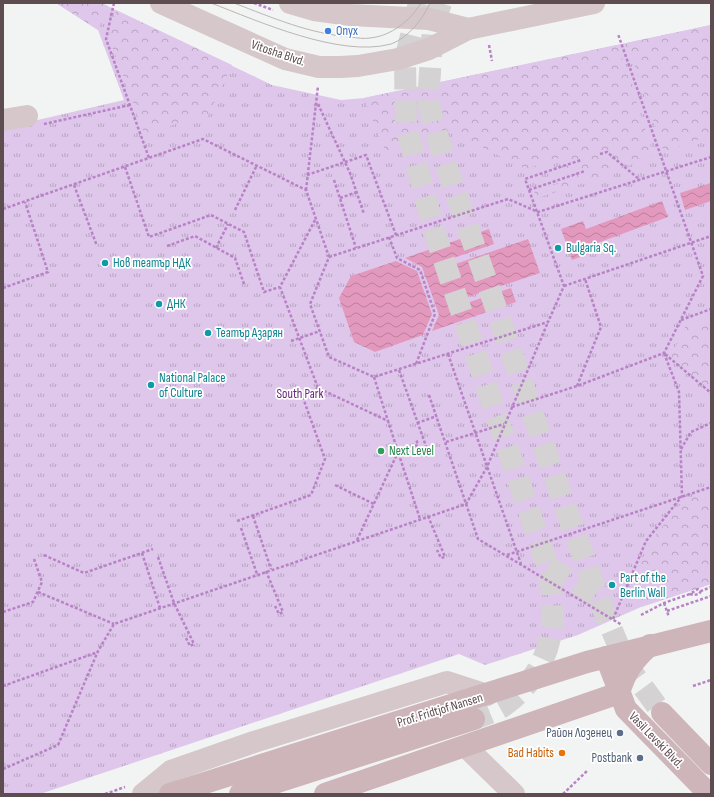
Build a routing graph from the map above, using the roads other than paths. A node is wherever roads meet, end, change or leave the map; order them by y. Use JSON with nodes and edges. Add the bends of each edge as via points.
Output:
{"nodes":[{"id":1,"x":161,"y":3,"type":"edge"},
{"id":2,"x":290,"y":3,"type":"edge"},
{"id":3,"x":594,"y":3,"type":"edge"},
{"id":4,"x":424,"y":11,"type":"edge"},
{"id":5,"x":468,"y":29,"type":"junction"},
{"id":6,"x":413,"y":55,"type":"junction"},
{"id":7,"x":3,"y":120,"type":"edge"},
{"id":8,"x":32,"y":121,"type":"road end"},
{"id":9,"x":711,"y":631,"type":"edge"},
{"id":10,"x":650,"y":645,"type":"junction"},
{"id":11,"x":606,"y":658,"type":"junction"},
{"id":12,"x":618,"y":693,"type":"junction"},
{"id":13,"x":487,"y":695,"type":"junction"},
{"id":14,"x":662,"y":713,"type":"tunnel mouth"},
{"id":15,"x":474,"y":719,"type":"tunnel mouth"},
{"id":16,"x":466,"y":747,"type":"junction"},
{"id":17,"x":711,"y":764,"type":"edge"},
{"id":18,"x":143,"y":794,"type":"edge"},
{"id":19,"x":170,"y":794,"type":"edge"},
{"id":20,"x":240,"y":794,"type":"edge"},
{"id":21,"x":325,"y":794,"type":"edge"},
{"id":22,"x":514,"y":794,"type":"edge"},
{"id":23,"x":709,"y":794,"type":"edge"}],
"edges":[{"from":1,"to":6,"type":"street","name":"Vitosha Blvd.","via":[[272,54],[319,67],[358,66]]},
{"from":2,"to":4,"type":"street","name":"Vitosha Blvd.","via":[[314,10],[350,15]]},
{"from":3,"to":5,"type":"street","name":"Vitosha Blvd."},
{"from":4,"to":5,"type":"street","name":"Vitosha Blvd.","via":[[429,19]]},
{"from":4,"to":6,"type":"street"},
{"from":5,"to":6,"type":"street","name":"Vitosha Blvd."},
{"from":7,"to":8,"type":"street"},
{"from":9,"to":10,"type":"main road","name":"Prof. Fridtjof Nansen"},
{"from":10,"to":11,"type":"main road","name":"Prof. Fridtjof Nansen"},
{"from":10,"to":12,"type":"main road","via":[[625,672]]},
{"from":11,"to":12,"type":"main road","name":"Vasil Levski Blvd."},
{"from":11,"to":13,"type":"main road","name":"Prof. Fridtjof Nansen"},
{"from":12,"to":16,"type":"main road"},
{"from":12,"to":23,"type":"main road","name":"Vasil Levski Blvd.","via":[[626,709]]},
{"from":13,"to":18,"type":"street","via":[[447,682],[254,742],[171,771]]},
{"from":13,"to":19,"type":"main road","name":"Prof. Fridtjof Nansen"},
{"from":14,"to":17,"type":"main road"},
{"from":15,"to":20,"type":"main road","name":"Prof. Fridtjof Nansen"},
{"from":16,"to":21,"type":"main road"},
{"from":16,"to":22,"type":"street"}]}
